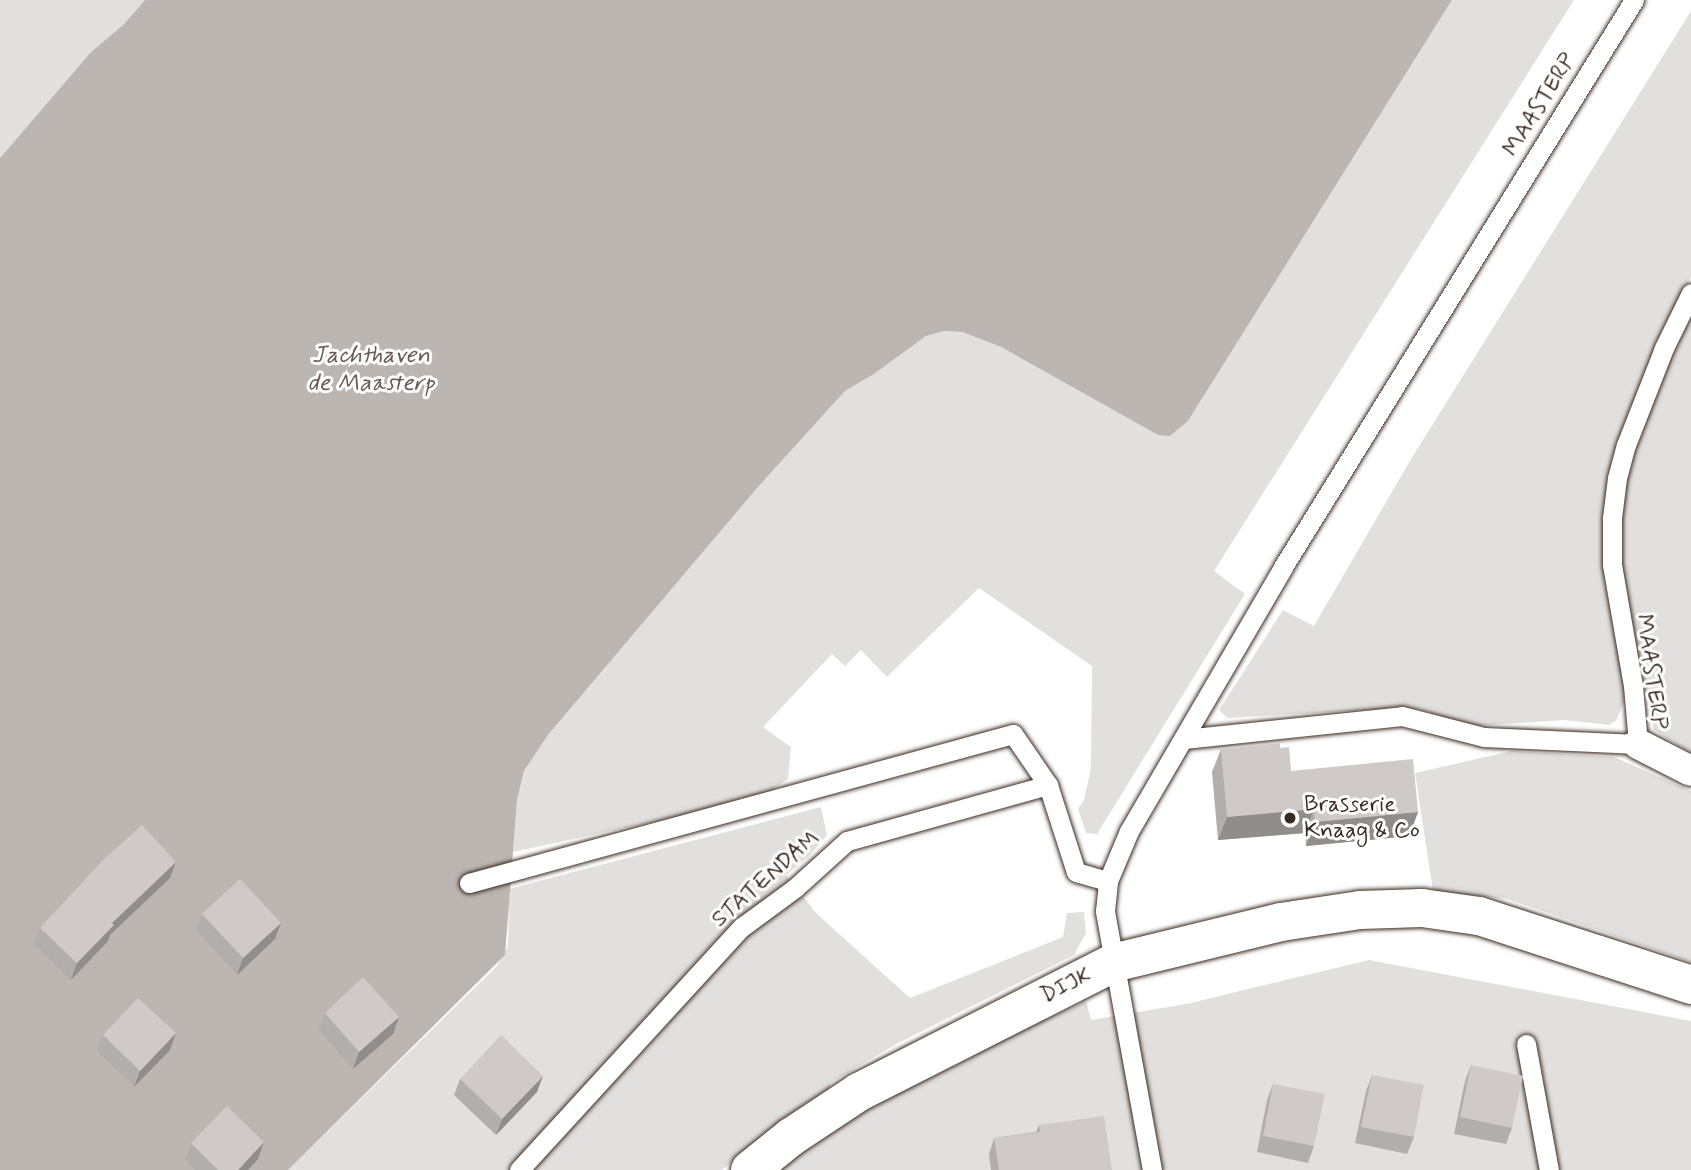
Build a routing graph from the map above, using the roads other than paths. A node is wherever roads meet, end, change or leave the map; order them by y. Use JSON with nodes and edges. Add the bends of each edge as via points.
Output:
{"nodes":[{"id":1,"x":1634,"y":0,"type":"edge"},
{"id":2,"x":1691,"y":293,"type":"edge"},
{"id":3,"x":1184,"y":739,"type":"junction"},
{"id":4,"x":1638,"y":744,"type":"junction"},
{"id":5,"x":1691,"y":771,"type":"edge"},
{"id":6,"x":1048,"y":785,"type":"junction"},
{"id":7,"x":1108,"y":881,"type":"junction"},
{"id":8,"x":469,"y":883,"type":"dead end"},
{"id":9,"x":1113,"y":963,"type":"junction"},
{"id":10,"x":1691,"y":985,"type":"edge"},
{"id":11,"x":1526,"y":1044,"type":"dead end"},
{"id":12,"x":519,"y":1170,"type":"edge"},
{"id":13,"x":750,"y":1170,"type":"edge"},
{"id":14,"x":1152,"y":1170,"type":"edge"},
{"id":15,"x":1549,"y":1170,"type":"edge"}],
"edges":[{"from":1,"to":3,"type":"lane","name":"MAASTERP","via":[[1283,568]]},
{"from":2,"to":4,"type":"lane","name":"MAASTERP","via":[[1630,432],[1612,518],[1612,565]]},
{"from":3,"to":4,"type":"lane","name":"MAASTERP","via":[[1402,716],[1484,737]]},
{"from":3,"to":7,"type":"lane","name":"MAASTERP","via":[[1129,831]]},
{"from":4,"to":5,"type":"street"},
{"from":6,"to":7,"type":"lane","name":"STATENDAM","via":[[1076,872]]},
{"from":6,"to":8,"type":"lane","name":"STATENDAM","via":[[1013,734]]},
{"from":6,"to":12,"type":"lane","name":"STATENDAM","via":[[847,841],[742,927]]},
{"from":7,"to":9,"type":"lane","name":"MAASTERP","via":[[1105,911]]},
{"from":9,"to":10,"type":"street","name":"DIJK","via":[[1281,922],[1360,910],[1422,908],[1479,916]]},
{"from":9,"to":13,"type":"street","name":"DIJK","via":[[859,1092]]},
{"from":9,"to":14,"type":"lane","name":"MAASTERP"},
{"from":11,"to":15,"type":"lane"}]}
